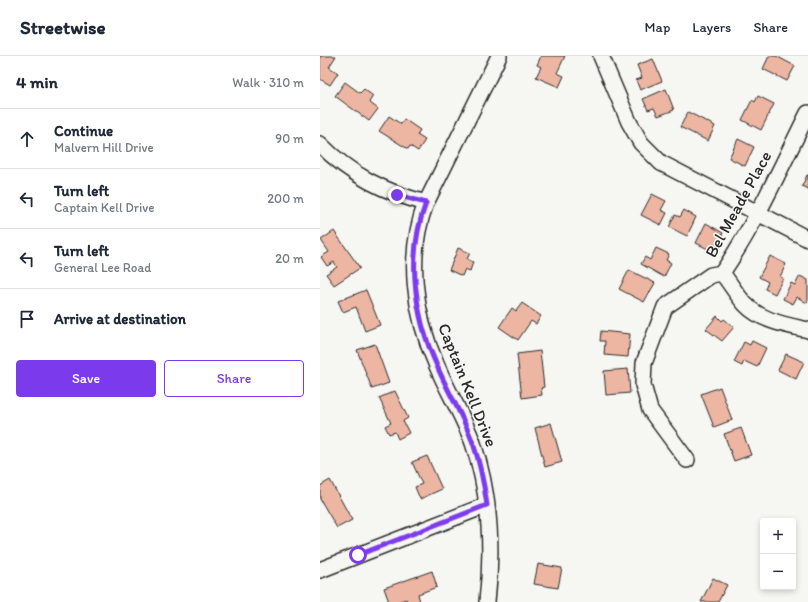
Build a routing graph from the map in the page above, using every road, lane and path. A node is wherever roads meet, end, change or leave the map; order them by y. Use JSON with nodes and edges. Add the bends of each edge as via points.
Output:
{"nodes":[{"id":1,"x":499,"y":56,"type":"edge"},
{"id":2,"x":602,"y":56,"type":"edge"},
{"id":3,"x":808,"y":113,"type":"edge"},
{"id":4,"x":320,"y":144,"type":"edge"},
{"id":5,"x":426,"y":203,"type":"junction"},
{"id":6,"x":758,"y":212,"type":"junction"},
{"id":7,"x":808,"y":239,"type":"edge"},
{"id":8,"x":722,"y":273,"type":"junction"},
{"id":9,"x":808,"y":330,"type":"edge"},
{"id":10,"x":687,"y":460,"type":"dead end"},
{"id":11,"x":487,"y":505,"type":"junction"},
{"id":12,"x":320,"y":570,"type":"edge"},
{"id":13,"x":487,"y":602,"type":"edge"}],
"edges":[{"from":1,"to":5,"type":"street","name":"Captain Kell Drive"},
{"from":2,"to":6,"type":"street","via":[[628,122],[640,143],[661,163]]},
{"from":3,"to":6,"type":"street","name":"Bel Meade Place"},
{"from":4,"to":5,"type":"street","via":[[340,163],[365,180],[397,195]]},
{"from":5,"to":11,"type":"street","name":"Captain Kell Drive","via":[[419,222],[415,252],[418,305],[436,364],[473,443]]},
{"from":6,"to":7,"type":"street"},
{"from":6,"to":8,"type":"street","name":"Bel Meade Place"},
{"from":8,"to":9,"type":"street","via":[[745,304],[758,314],[778,323]]},
{"from":8,"to":10,"type":"street","name":"Bel Meade Place","via":[[711,275],[665,307],[644,363],[643,385],[650,410]]},
{"from":11,"to":12,"type":"street"},
{"from":11,"to":13,"type":"street","name":"Captain Kell Drive","via":[[490,572]]}]}
